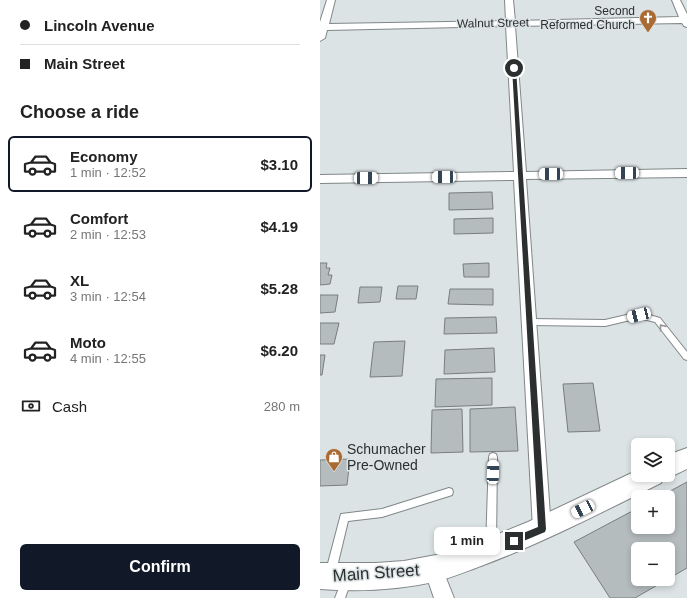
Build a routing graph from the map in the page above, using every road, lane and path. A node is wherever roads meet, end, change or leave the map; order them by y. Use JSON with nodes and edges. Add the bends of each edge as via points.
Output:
{"nodes":[{"id":1,"x":331,"y":0,"type":"edge"},
{"id":2,"x":509,"y":0,"type":"edge"},
{"id":3,"x":676,"y":0,"type":"edge"},
{"id":4,"x":686,"y":21,"type":"edge"},
{"id":5,"x":511,"y":22,"type":"junction"},
{"id":6,"x":324,"y":26,"type":"junction"},
{"id":7,"x":320,"y":38,"type":"edge"},
{"id":8,"x":687,"y":173,"type":"edge"},
{"id":9,"x":521,"y":175,"type":"junction"},
{"id":10,"x":320,"y":180,"type":"edge"},
{"id":11,"x":530,"y":322,"type":"junction"},
{"id":12,"x":687,"y":357,"type":"edge"},
{"id":13,"x":493,"y":457,"type":"dead end"},
{"id":14,"x":687,"y":458,"type":"edge"},
{"id":15,"x":675,"y":464,"type":"edge"},
{"id":16,"x":638,"y":482,"type":"edge"},
{"id":17,"x":449,"y":492,"type":"dead end"},
{"id":18,"x":542,"y":529,"type":"junction"},
{"id":19,"x":490,"y":550,"type":"junction"},
{"id":20,"x":433,"y":569,"type":"junction"},
{"id":21,"x":334,"y":582,"type":"edge"},
{"id":22,"x":444,"y":598,"type":"edge"}],
"edges":[{"from":1,"to":6,"type":"street"},
{"from":2,"to":5,"type":"street"},
{"from":3,"to":4,"type":"street"},
{"from":4,"to":5,"type":"street","name":"Walnut Street"},
{"from":5,"to":6,"type":"street","name":"Walnut Street"},
{"from":5,"to":9,"type":"street"},
{"from":6,"to":7,"type":"street"},
{"from":8,"to":9,"type":"street"},
{"from":9,"to":10,"type":"street"},
{"from":9,"to":11,"type":"street"},
{"from":12,"to":11,"type":"lane","one_way":true,"via":[[657,320],[639,315],[605,322]]},
{"from":11,"to":18,"type":"street"},
{"from":13,"to":19,"type":"lane"},
{"from":14,"to":15,"type":"main road"},
{"from":16,"to":18,"type":"main road","name":"Main Street"},
{"from":17,"to":21,"type":"lane","via":[[382,513],[344,517]]},
{"from":18,"to":19,"type":"main road","name":"Main Street"},
{"from":19,"to":20,"type":"main road","name":"Main Street"},
{"from":20,"to":21,"type":"main road","name":"Main Street"},
{"from":20,"to":22,"type":"street"}]}
